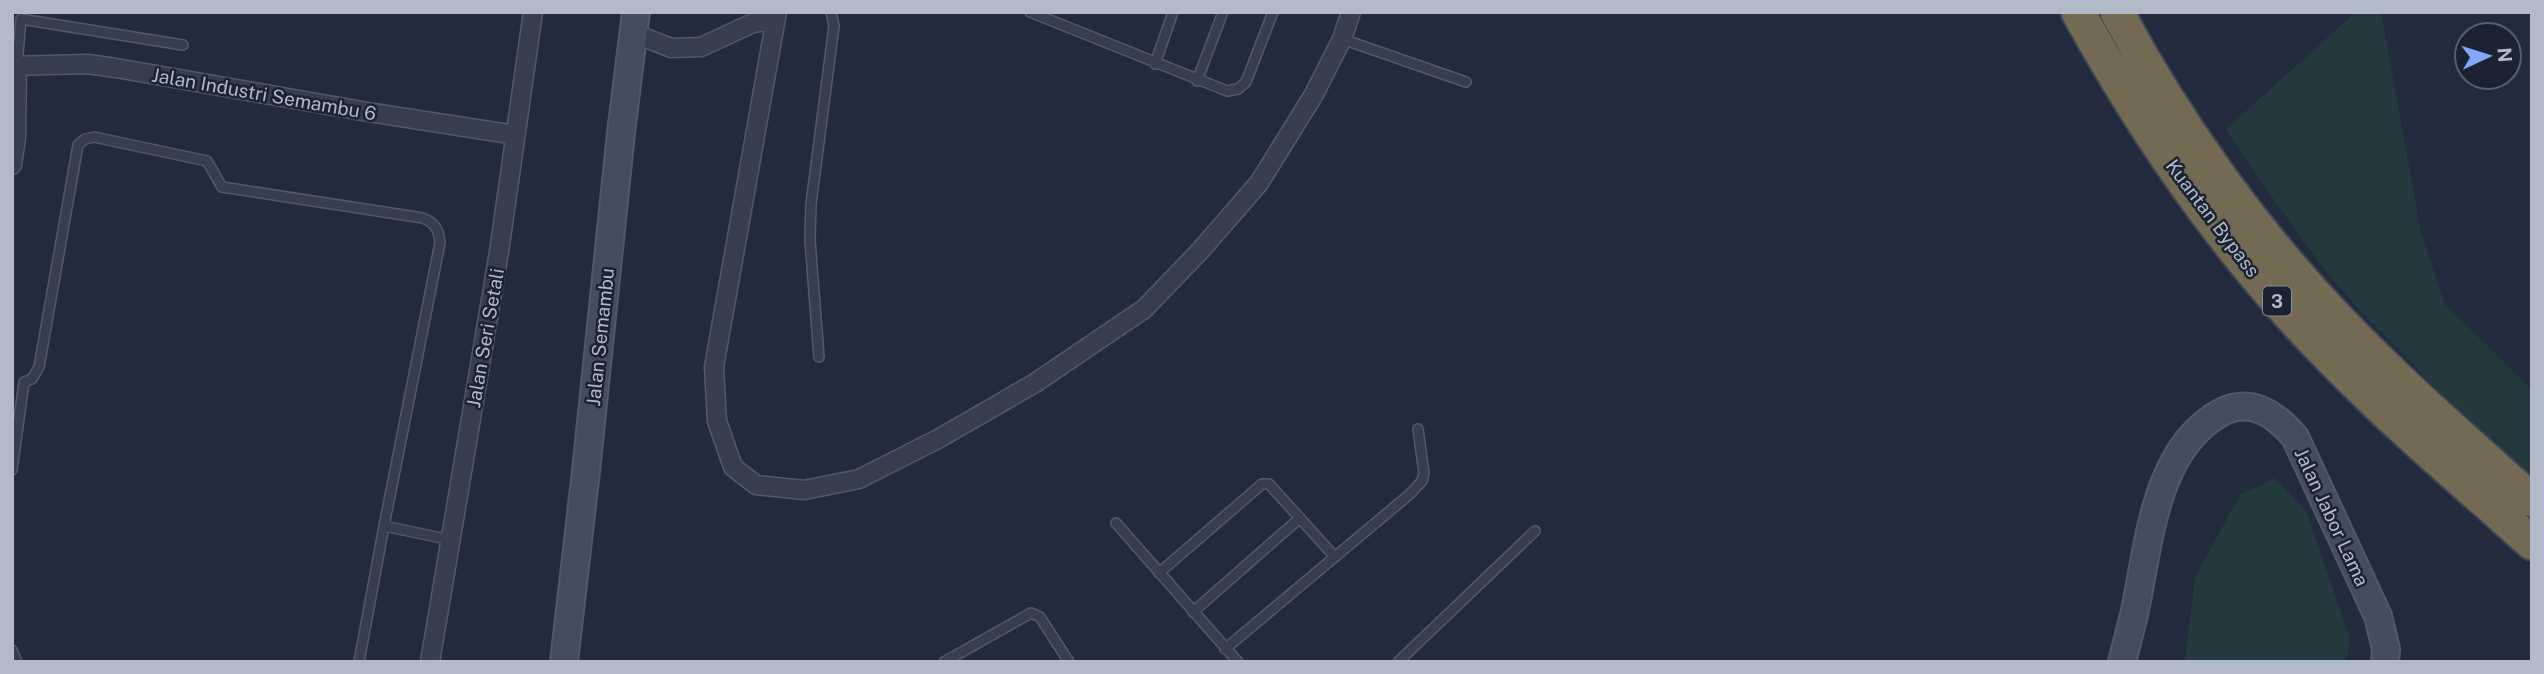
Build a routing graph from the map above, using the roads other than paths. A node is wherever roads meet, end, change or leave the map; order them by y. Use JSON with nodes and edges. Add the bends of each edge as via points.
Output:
{"nodes":[{"id":1,"x":533,"y":12,"type":"edge"},
{"id":2,"x":831,"y":12,"type":"edge"},
{"id":3,"x":1030,"y":12,"type":"edge"},
{"id":4,"x":1173,"y":12,"type":"edge"},
{"id":5,"x":1223,"y":12,"type":"edge"},
{"id":6,"x":1273,"y":12,"type":"edge"},
{"id":7,"x":1351,"y":12,"type":"edge"},
{"id":8,"x":2078,"y":12,"type":"edge"},
{"id":9,"x":2117,"y":12,"type":"edge"},
{"id":10,"x":21,"y":16,"type":"edge"},
{"id":11,"x":776,"y":16,"type":"edge"},
{"id":12,"x":634,"y":23,"type":"edge"},
{"id":13,"x":1342,"y":39,"type":"junction"},
{"id":14,"x":183,"y":46,"type":"dead end"},
{"id":15,"x":1154,"y":64,"type":"junction"},
{"id":16,"x":15,"y":66,"type":"edge"},
{"id":17,"x":1197,"y":81,"type":"junction"},
{"id":18,"x":1466,"y":82,"type":"dead end"},
{"id":19,"x":515,"y":135,"type":"junction"},
{"id":20,"x":12,"y":165,"type":"edge"},
{"id":21,"x":819,"y":357,"type":"dead end"},
{"id":22,"x":1418,"y":429,"type":"dead end"},
{"id":23,"x":12,"y":470,"type":"edge"},
{"id":24,"x":2532,"y":500,"type":"edge"},
{"id":25,"x":1300,"y":518,"type":"junction"},
{"id":26,"x":1116,"y":523,"type":"dead end"},
{"id":27,"x":384,"y":526,"type":"junction"},
{"id":28,"x":1535,"y":531,"type":"dead end"},
{"id":29,"x":451,"y":540,"type":"junction"},
{"id":30,"x":2532,"y":543,"type":"edge"},
{"id":31,"x":1335,"y":557,"type":"junction"},
{"id":32,"x":1159,"y":573,"type":"junction"},
{"id":33,"x":1194,"y":612,"type":"junction"},
{"id":34,"x":1226,"y":649,"type":"junction"},
{"id":35,"x":12,"y":650,"type":"edge"},
{"id":36,"x":17,"y":662,"type":"edge"},
{"id":37,"x":359,"y":662,"type":"edge"},
{"id":38,"x":430,"y":662,"type":"edge"},
{"id":39,"x":564,"y":662,"type":"edge"},
{"id":40,"x":944,"y":662,"type":"edge"},
{"id":41,"x":1069,"y":662,"type":"edge"},
{"id":42,"x":1238,"y":662,"type":"edge"},
{"id":43,"x":1398,"y":662,"type":"edge"},
{"id":44,"x":2122,"y":662,"type":"edge"},
{"id":45,"x":2385,"y":662,"type":"edge"}],
"edges":[{"from":1,"to":19,"type":"street","name":"Jalan Seri Setali"},
{"from":2,"to":21,"type":"lane","via":[[834,26],[811,204]]},
{"from":3,"to":15,"type":"lane"},
{"from":4,"to":15,"type":"lane"},
{"from":5,"to":17,"type":"lane"},
{"from":6,"to":17,"type":"lane","via":[[1246,82],[1227,92]]},
{"from":7,"to":13,"type":"street"},
{"from":8,"to":30,"type":"highway","name":"Kuantan Bypass","number":"3","via":[[2135,111],[2234,249],[2286,311],[2392,418]]},
{"from":9,"to":24,"type":"highway","name":"Kuantan Bypass","number":"3","via":[[2202,149],[2292,267],[2372,354]]},
{"from":10,"to":14,"type":"lane"},
{"from":10,"to":16,"type":"lane"},
{"from":11,"to":12,"type":"street","via":[[701,47],[671,48]]},
{"from":11,"to":13,"type":"street","via":[[714,367],[718,421],[733,467],[756,485],[804,490],[859,479],[938,439],[1035,383],[1144,309],[1259,183]]},
{"from":12,"to":39,"type":"main road","name":"Jalan Semambu"},
{"from":13,"to":18,"type":"lane"},
{"from":15,"to":17,"type":"lane"},
{"from":16,"to":19,"type":"street","name":"Jalan Industri Semambu 6","via":[[116,68]]},
{"from":16,"to":20,"type":"street"},
{"from":19,"to":29,"type":"street","name":"Jalan Seri Setali"},
{"from":22,"to":31,"type":"lane","via":[[1422,481]]},
{"from":23,"to":27,"type":"lane","via":[[24,382],[32,379],[39,366],[78,145],[94,138],[207,161],[222,187],[423,218],[437,228],[440,243]]},
{"from":25,"to":31,"type":"lane"},
{"from":25,"to":32,"type":"lane","via":[[1269,484],[1262,484]]},
{"from":25,"to":33,"type":"lane"},
{"from":26,"to":32,"type":"lane"},
{"from":27,"to":29,"type":"lane"},
{"from":27,"to":37,"type":"lane"},
{"from":28,"to":43,"type":"lane"},
{"from":29,"to":38,"type":"street","name":"Jalan Seri Setali"},
{"from":31,"to":34,"type":"lane"},
{"from":32,"to":33,"type":"lane"},
{"from":33,"to":34,"type":"lane"},
{"from":34,"to":42,"type":"lane"},
{"from":35,"to":36,"type":"lane"},
{"from":40,"to":41,"type":"lane","via":[[1031,613],[1040,617]]},
{"from":44,"to":45,"type":"main road","name":"Jalan Jabor Lama","via":[[2158,500],[2174,464],[2192,435],[2212,418],[2246,406],[2279,418],[2295,437],[2378,616]]}]}
